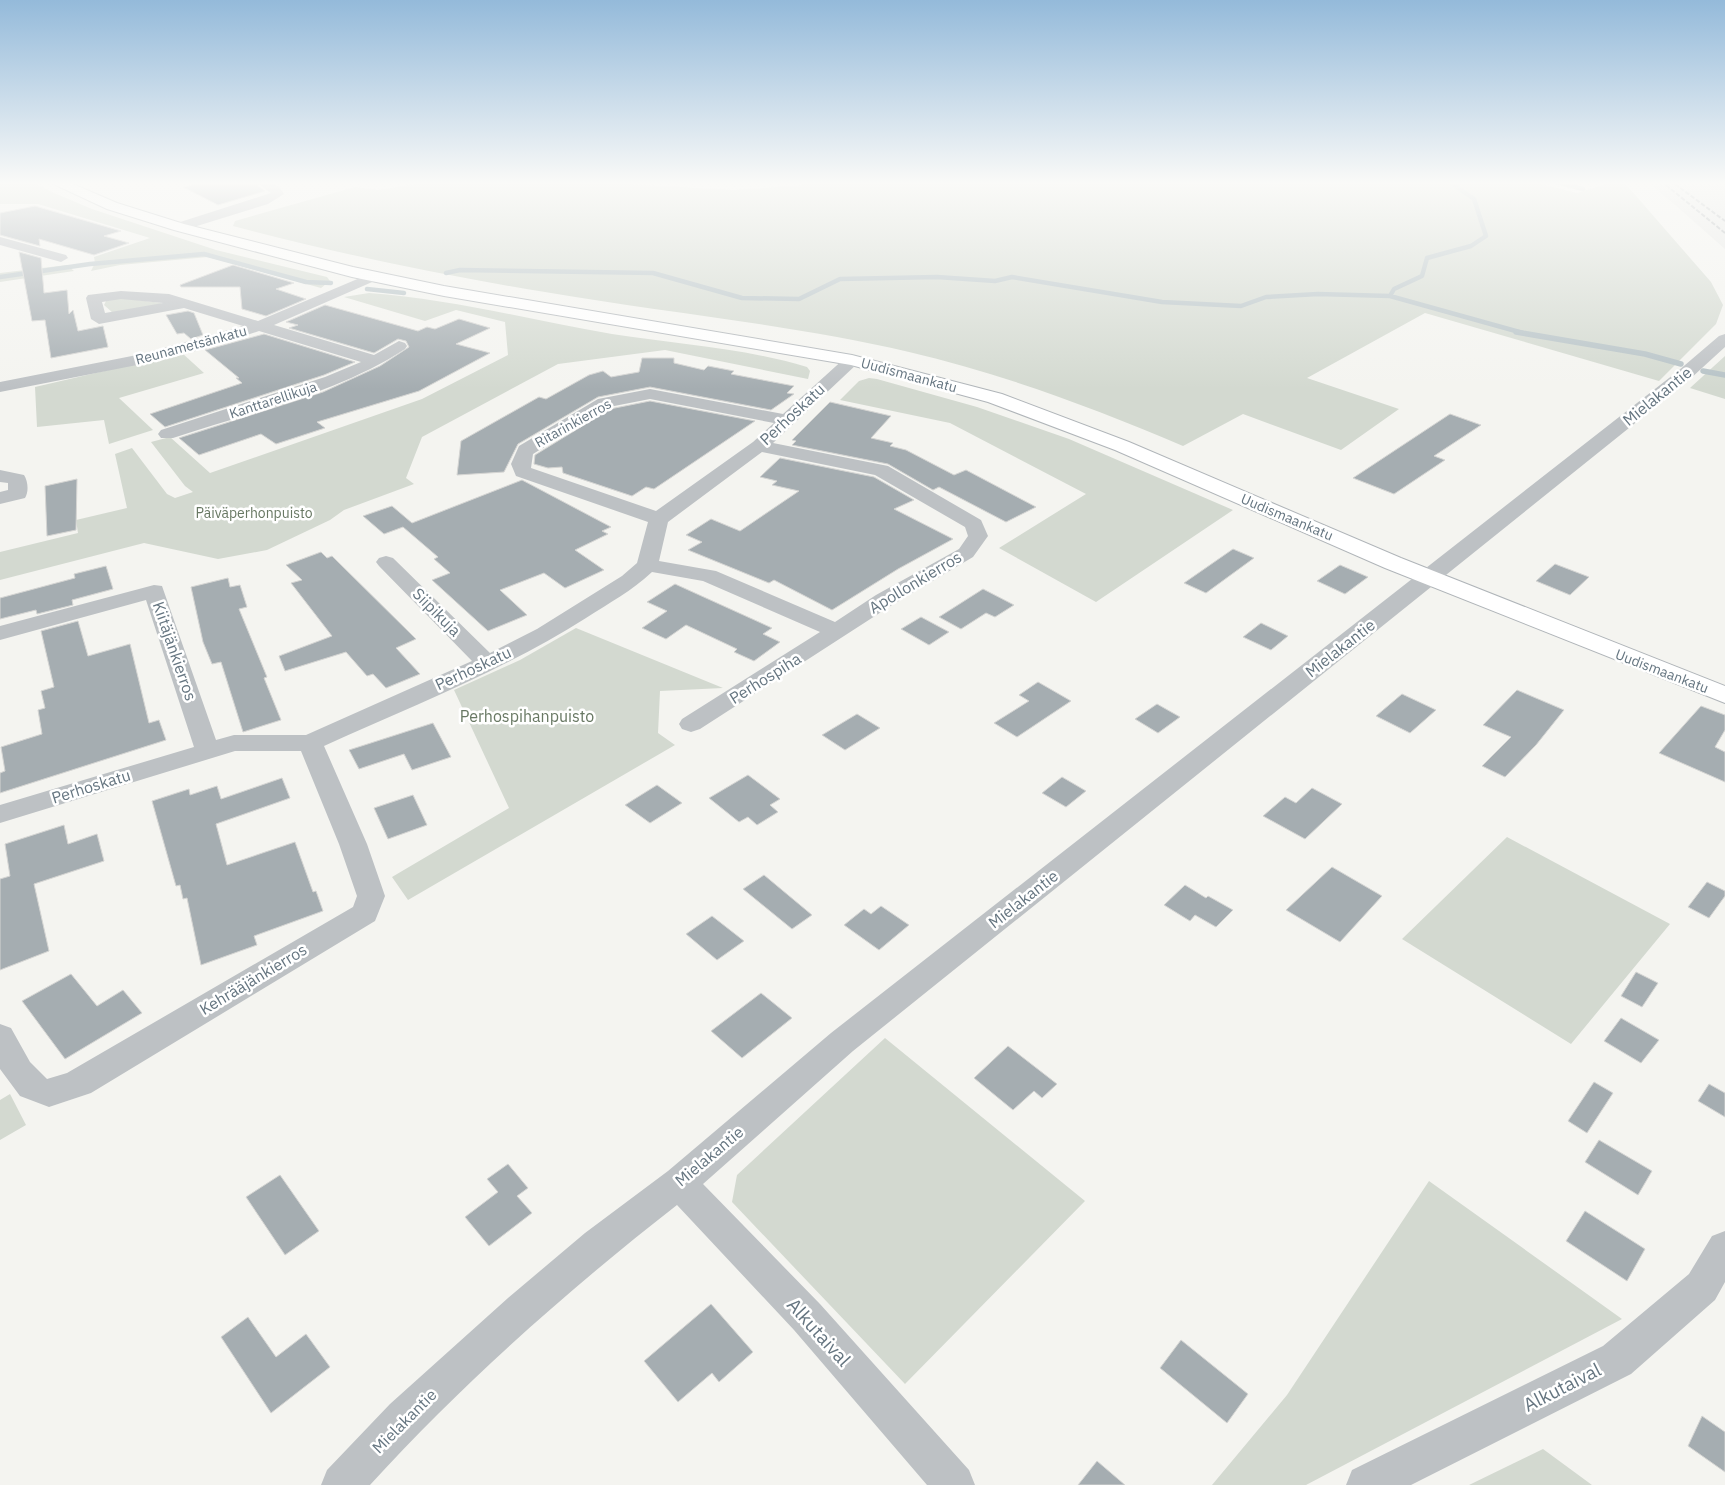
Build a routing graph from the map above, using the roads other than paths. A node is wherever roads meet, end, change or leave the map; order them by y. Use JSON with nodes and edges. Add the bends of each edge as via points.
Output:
{"nodes":[{"id":1,"x":31,"y":250,"type":"edge"},
{"id":2,"x":265,"y":250,"type":"edge"},
{"id":3,"x":61,"y":258,"type":"dead end"},
{"id":4,"x":374,"y":276,"type":"junction"},
{"id":5,"x":182,"y":304,"type":"junction"},
{"id":6,"x":259,"y":326,"type":"junction"},
{"id":7,"x":1725,"y":339,"type":"edge"},
{"id":8,"x":399,"y":346,"type":"dead end"},
{"id":9,"x":852,"y":360,"type":"junction"},
{"id":10,"x":376,"y":361,"type":"junction"},
{"id":11,"x":0,"y":387,"type":"edge"},
{"id":12,"x":787,"y":420,"type":"junction"},
{"id":13,"x":168,"y":434,"type":"dead end"},
{"id":14,"x":759,"y":446,"type":"junction"},
{"id":15,"x":0,"y":476,"type":"edge"},
{"id":16,"x":0,"y":498,"type":"edge"},
{"id":17,"x":659,"y":519,"type":"junction"},
{"id":18,"x":386,"y":562,"type":"dead end"},
{"id":19,"x":647,"y":565,"type":"junction"},
{"id":20,"x":1429,"y":578,"type":"junction"},
{"id":21,"x":837,"y":630,"type":"junction"},
{"id":22,"x":0,"y":633,"type":"edge"},
{"id":23,"x":487,"y":663,"type":"junction"},
{"id":24,"x":1725,"y":695,"type":"edge"},
{"id":25,"x":691,"y":724,"type":"dead end"},
{"id":26,"x":310,"y":743,"type":"junction"},
{"id":27,"x":207,"y":749,"type":"junction"},
{"id":28,"x":0,"y":814,"type":"edge"},
{"id":29,"x":0,"y":1037,"type":"edge"},
{"id":30,"x":680,"y":1182,"type":"junction"},
{"id":31,"x":1725,"y":1248,"type":"edge"},
{"id":32,"x":342,"y":1485,"type":"edge"},
{"id":33,"x":954,"y":1485,"type":"edge"},
{"id":34,"x":1367,"y":1485,"type":"edge"}],
"edges":[{"from":1,"to":3,"type":"street"},
{"from":2,"to":4,"type":"street","name":"Uudismaankatu"},
{"from":4,"to":6,"type":"street","name":"Reunametsänkatu"},
{"from":4,"to":9,"type":"street","name":"Uudismaankatu","via":[[444,291]]},
{"from":5,"to":5,"type":"street","via":[[147,296],[93,298],[99,319]]},
{"from":5,"to":6,"type":"street"},
{"from":6,"to":10,"type":"street"},
{"from":6,"to":11,"type":"street","name":"Reunametsänkatu","via":[[125,363]]},
{"from":7,"to":20,"type":"street","name":"Mielakantie"},
{"from":8,"to":10,"type":"street","name":"Kanttarellikuja"},
{"from":9,"to":12,"type":"street","name":"Perhoskatu"},
{"from":9,"to":20,"type":"street","name":"Uudismaankatu","via":[[987,396],[1052,418]]},
{"from":10,"to":13,"type":"street","name":"Kanttarellikuja","via":[[332,382]]},
{"from":12,"to":14,"type":"street","name":"Perhoskatu"},
{"from":12,"to":17,"type":"street","name":"Ritarinkierros","via":[[650,394],[604,403],[522,455],[520,464],[523,472]]},
{"from":14,"to":17,"type":"street","name":"Perhoskatu"},
{"from":14,"to":21,"type":"street","name":"Apollonkierros","via":[[881,470],[974,524],[978,536],[966,553]]},
{"from":15,"to":16,"type":"street","via":[[17,479],[18,494]]},
{"from":17,"to":19,"type":"street"},
{"from":18,"to":23,"type":"street","name":"Siipikuja"},
{"from":19,"to":21,"type":"street","via":[[708,576]]},
{"from":19,"to":23,"type":"street","name":"Perhoskatu","via":[[630,581],[568,620]]},
{"from":20,"to":24,"type":"street","name":"Uudismaankatu"},
{"from":20,"to":30,"type":"street","name":"Mielakantie","via":[[842,1042]]},
{"from":21,"to":25,"type":"street","name":"Perhospiha"},
{"from":22,"to":27,"type":"street","name":"Kiitäjänkierros","via":[[154,592]]},
{"from":23,"to":26,"type":"street","name":"Perhoskatu"},
{"from":26,"to":27,"type":"street","name":"Perhoskatu","via":[[234,742]]},
{"from":26,"to":29,"type":"street","name":"Kehrääjänkierros","via":[[371,896],[365,913],[79,1083],[50,1093],[35,1090],[17,1068]]},
{"from":27,"to":28,"type":"street","name":"Perhoskatu"},
{"from":30,"to":32,"type":"street","name":"Mielakantie","via":[[598,1244],[514,1317],[404,1418]]},
{"from":30,"to":33,"type":"street","name":"Alkutaival","via":[[807,1317]]},
{"from":31,"to":34,"type":"street","name":"Alkutaival","via":[[1702,1287],[1617,1360]]}]}
